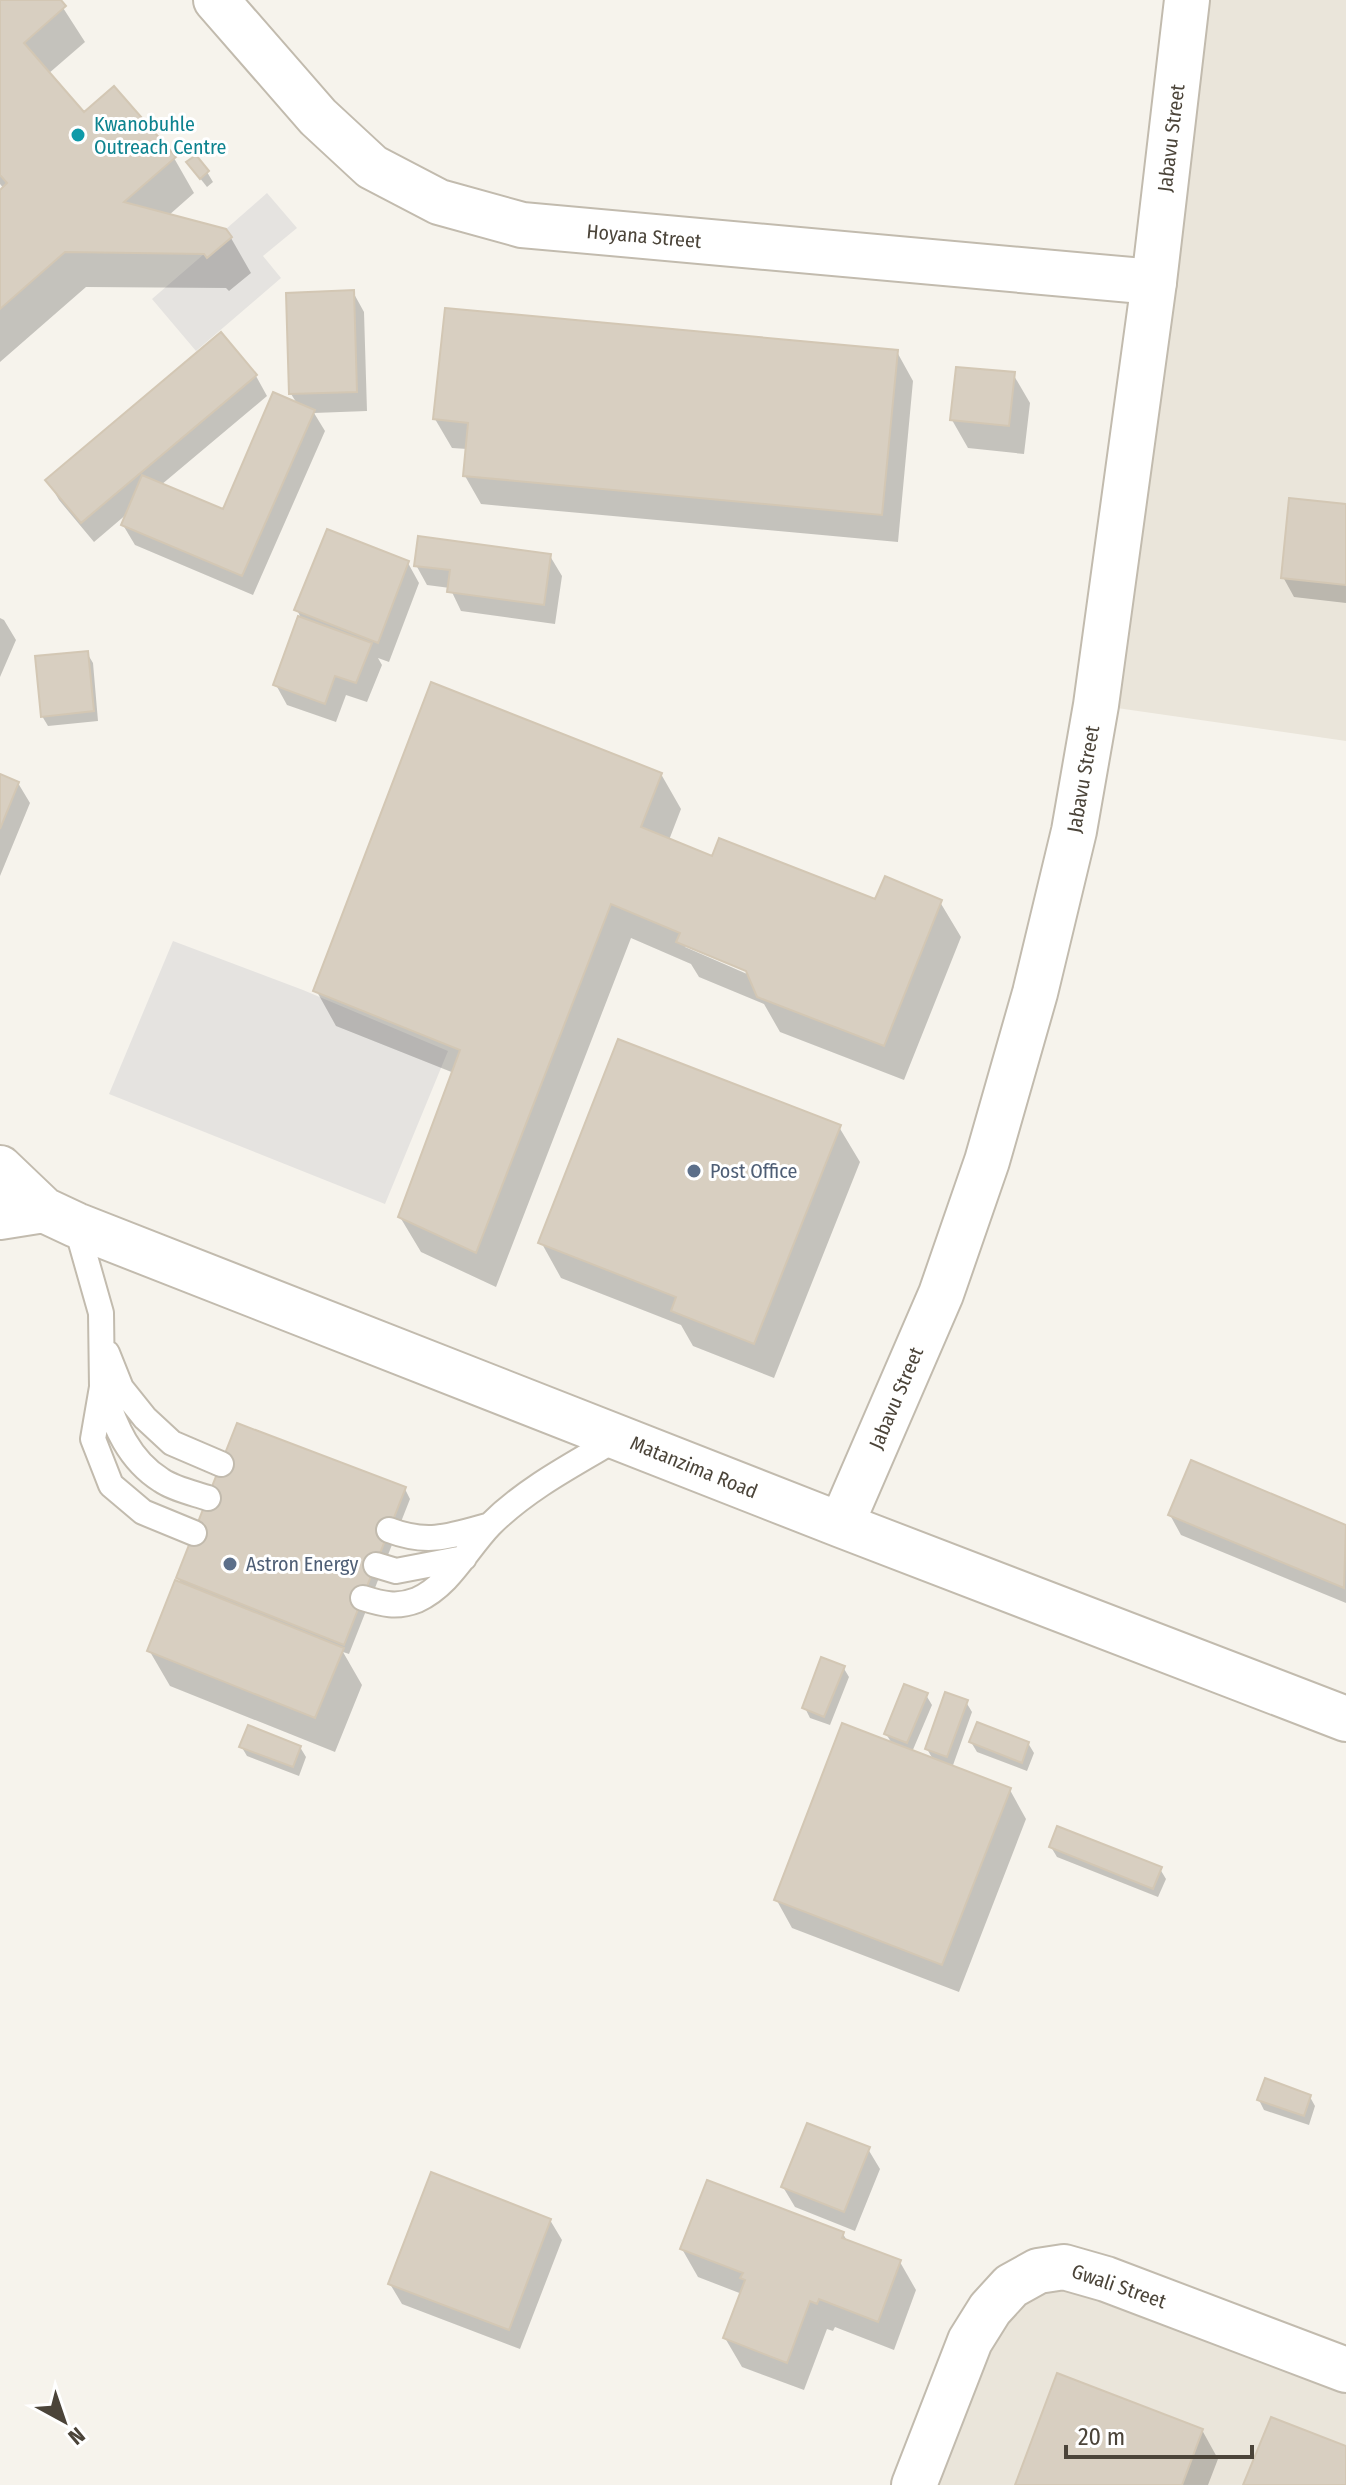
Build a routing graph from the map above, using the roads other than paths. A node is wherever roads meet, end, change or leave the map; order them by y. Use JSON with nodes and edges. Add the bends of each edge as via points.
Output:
{"nodes":[{"id":1,"x":216,"y":0,"type":"edge"},
{"id":2,"x":1187,"y":0,"type":"edge"},
{"id":3,"x":1154,"y":282,"type":"junction"},
{"id":4,"x":1,"y":1171,"type":"edge"},
{"id":5,"x":0,"y":1217,"type":"edge"},
{"id":6,"x":60,"y":1217,"type":"junction"},
{"id":7,"x":102,"y":1340,"type":"junction"},
{"id":8,"x":102,"y":1387,"type":"junction"},
{"id":9,"x":618,"y":1438,"type":"junction"},
{"id":10,"x":221,"y":1464,"type":"dead end"},
{"id":11,"x":208,"y":1498,"type":"dead end"},
{"id":12,"x":490,"y":1525,"type":"junction"},
{"id":13,"x":841,"y":1525,"type":"junction"},
{"id":14,"x":389,"y":1530,"type":"dead end"},
{"id":15,"x":194,"y":1533,"type":"dead end"},
{"id":16,"x":464,"y":1558,"type":"junction"},
{"id":17,"x":376,"y":1565,"type":"dead end"},
{"id":18,"x":363,"y":1598,"type":"dead end"},
{"id":19,"x":1346,"y":1719,"type":"edge"},
{"id":20,"x":1346,"y":2370,"type":"edge"},
{"id":21,"x":914,"y":2485,"type":"edge"}],
"edges":[{"from":1,"to":3,"type":"street","name":"Hoyana Street","via":[[318,117],[372,167],[439,202],[522,225]]},
{"from":2,"to":3,"type":"street","name":"Jabavu Street"},
{"from":3,"to":13,"type":"street","name":"Jabavu Street","via":[[1096,705],[1074,831],[1035,993],[987,1161],[941,1294]]},
{"from":4,"to":6,"type":"street","name":"Matanzima Road"},
{"from":5,"to":6,"type":"street"},
{"from":6,"to":7,"type":"lane","via":[[101,1313]]},
{"from":6,"to":9,"type":"street","name":"Matanzima Road"},
{"from":7,"to":8,"type":"lane"},
{"from":7,"to":10,"type":"lane","via":[[121,1388],[145,1418],[172,1443]]},
{"from":8,"to":11,"type":"lane","via":[[115,1429],[135,1458],[161,1481]]},
{"from":8,"to":15,"type":"lane","via":[[93,1439],[111,1485],[143,1512]]},
{"from":9,"to":12,"type":"lane","via":[[537,1486]]},
{"from":9,"to":13,"type":"street","name":"Matanzima Road"},
{"from":12,"to":14,"type":"lane","via":[[437,1540]]},
{"from":12,"to":16,"type":"lane"},
{"from":13,"to":19,"type":"street","name":"Matanzima Road"},
{"from":16,"to":17,"type":"lane","via":[[396,1571]]},
{"from":16,"to":18,"type":"lane","via":[[417,1600],[390,1606]]},
{"from":20,"to":21,"type":"street","name":"Gwali Street","via":[[1106,2279],[1064,2267],[1038,2271],[1011,2286],[970,2341]]}]}
